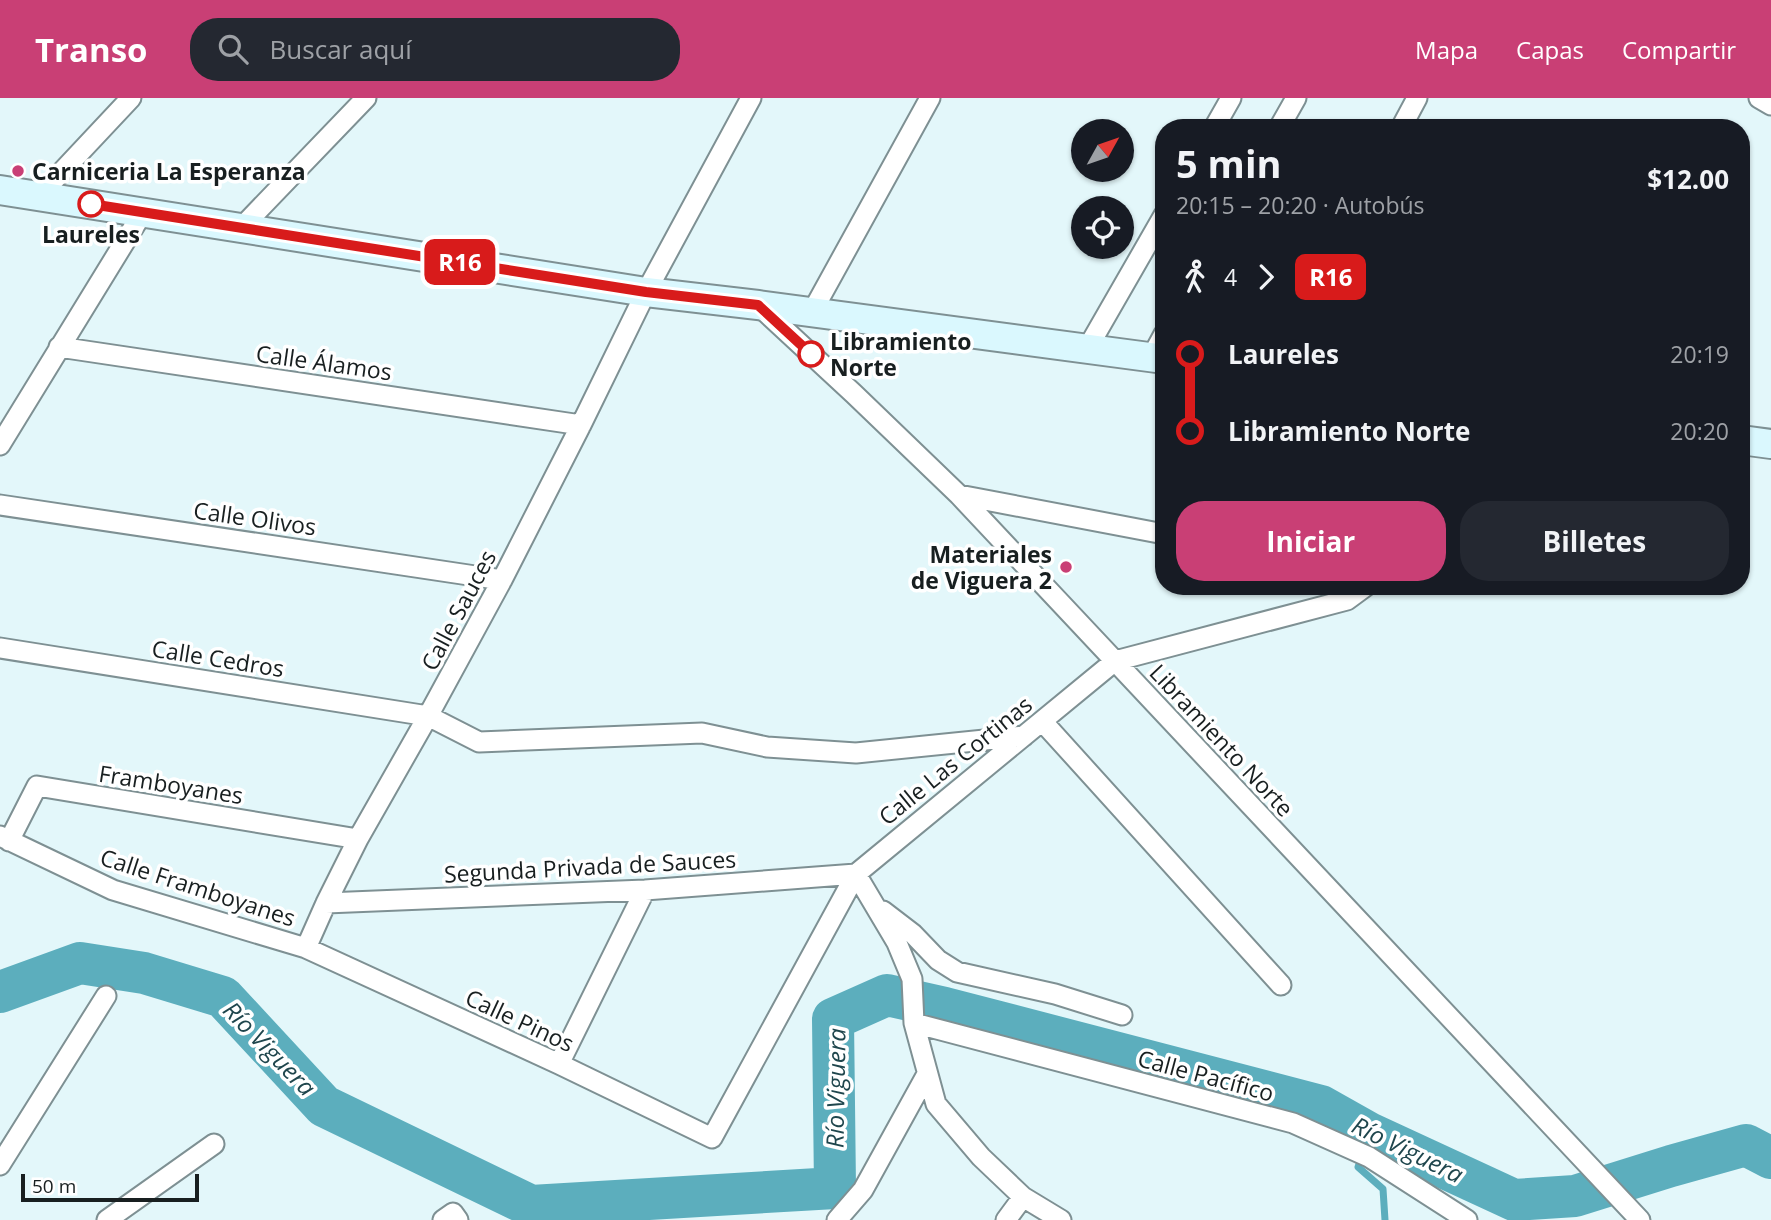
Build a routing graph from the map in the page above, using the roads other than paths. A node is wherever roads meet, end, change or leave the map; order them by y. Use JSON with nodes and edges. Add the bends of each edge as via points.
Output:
{"nodes":[{"id":1,"x":131,"y":98,"type":"edge"},
{"id":2,"x":366,"y":98,"type":"edge"},
{"id":3,"x":751,"y":98,"type":"edge"},
{"id":4,"x":930,"y":98,"type":"edge"},
{"id":5,"x":1231,"y":98,"type":"edge"},
{"id":6,"x":1296,"y":98,"type":"edge"},
{"id":7,"x":1417,"y":98,"type":"edge"},
{"id":8,"x":1759,"y":98,"type":"edge"},
{"id":9,"x":1771,"y":105,"type":"edge"},
{"id":10,"x":1219,"y":119,"type":"edge"},
{"id":11,"x":1284,"y":119,"type":"edge"},
{"id":12,"x":1406,"y":119,"type":"edge"},
{"id":13,"x":0,"y":190,"type":"edge"},
{"id":14,"x":39,"y":196,"type":"junction"},
{"id":15,"x":143,"y":212,"type":"junction"},
{"id":16,"x":242,"y":227,"type":"junction"},
{"id":17,"x":1155,"y":231,"type":"edge"},
{"id":18,"x":646,"y":292,"type":"junction"},
{"id":19,"x":758,"y":305,"type":"junction"},
{"id":20,"x":813,"y":312,"type":"junction"},
{"id":21,"x":59,"y":348,"type":"junction"},
{"id":22,"x":1087,"y":349,"type":"junction"},
{"id":23,"x":1155,"y":350,"type":"edge"},
{"id":24,"x":581,"y":425,"type":"junction"},
{"id":25,"x":1750,"y":441,"type":"edge"},
{"id":26,"x":1771,"y":444,"type":"edge"},
{"id":27,"x":0,"y":445,"type":"edge"},
{"id":28,"x":959,"y":495,"type":"junction"},
{"id":29,"x":0,"y":505,"type":"edge"},
{"id":30,"x":1155,"y":532,"type":"edge"},
{"id":31,"x":502,"y":580,"type":"junction"},
{"id":32,"x":1354,"y":595,"type":"edge"},
{"id":33,"x":0,"y":648,"type":"edge"},
{"id":34,"x":1115,"y":661,"type":"junction"},
{"id":35,"x":428,"y":716,"type":"junction"},
{"id":36,"x":1042,"y":721,"type":"junction"},
{"id":37,"x":1024,"y":736,"type":"junction"},
{"id":38,"x":5,"y":838,"type":"edge"},
{"id":39,"x":358,"y":839,"type":"junction"},
{"id":40,"x":856,"y":873,"type":"junction"},
{"id":41,"x":645,"y":890,"type":"junction"},
{"id":42,"x":326,"y":903,"type":"junction"},
{"id":43,"x":874,"y":904,"type":"junction"},
{"id":44,"x":306,"y":948,"type":"junction"},
{"id":45,"x":1281,"y":985,"type":"dead end"},
{"id":46,"x":106,"y":996,"type":"dead end"},
{"id":47,"x":1122,"y":1015,"type":"dead end"},
{"id":48,"x":914,"y":1023,"type":"junction"},
{"id":49,"x":559,"y":1065,"type":"junction"},
{"id":50,"x":927,"y":1073,"type":"junction"},
{"id":51,"x":712,"y":1138,"type":"joint"},
{"id":52,"x":214,"y":1144,"type":"dead end"},
{"id":53,"x":0,"y":1165,"type":"edge"},
{"id":54,"x":1023,"y":1197,"type":"junction"},
{"id":55,"x":107,"y":1220,"type":"edge"},
{"id":56,"x":837,"y":1220,"type":"edge"},
{"id":57,"x":1006,"y":1220,"type":"edge"},
{"id":58,"x":1060,"y":1220,"type":"edge"},
{"id":59,"x":1466,"y":1220,"type":"edge"},
{"id":60,"x":1640,"y":1220,"type":"edge"}],
"edges":[{"from":1,"to":14,"type":"street"},
{"from":2,"to":16,"type":"street"},
{"from":3,"to":18,"type":"street","name":"Calle Sauces"},
{"from":4,"to":20,"type":"street"},
{"from":5,"to":10,"type":"street"},
{"from":6,"to":11,"type":"street"},
{"from":7,"to":12,"type":"street"},
{"from":8,"to":9,"type":"street"},
{"from":13,"to":14,"type":"street"},
{"from":14,"to":15,"type":"street"},
{"from":15,"to":16,"type":"street"},
{"from":15,"to":21,"type":"street"},
{"from":16,"to":18,"type":"street"},
{"from":17,"to":22,"type":"street"},
{"from":18,"to":19,"type":"street"},
{"from":18,"to":24,"type":"street","name":"Calle Sauces"},
{"from":19,"to":20,"type":"street"},
{"from":19,"to":28,"type":"street","name":"Libramiento Norte"},
{"from":20,"to":22,"type":"street"},
{"from":21,"to":24,"type":"street","name":"Calle Álamos"},
{"from":21,"to":27,"type":"street"},
{"from":22,"to":23,"type":"street"},
{"from":24,"to":31,"type":"street","name":"Calle Sauces"},
{"from":25,"to":26,"type":"street"},
{"from":28,"to":30,"type":"street"},
{"from":28,"to":34,"type":"street","name":"Libramiento Norte"},
{"from":29,"to":31,"type":"street","name":"Calle Olivos"},
{"from":31,"to":35,"type":"street","name":"Calle Sauces"},
{"from":32,"to":34,"type":"street","name":"Calle Las Cortinas"},
{"from":33,"to":35,"type":"street","name":"Calle Cedros"},
{"from":34,"to":36,"type":"street","name":"Calle Las Cortinas"},
{"from":34,"to":60,"type":"street","name":"Libramiento Norte"},
{"from":35,"to":37,"type":"street","name":"Calle Cedros","via":[[479,742],[702,733],[767,747],[856,753]]},
{"from":35,"to":39,"type":"street","name":"Calle Sauces"},
{"from":36,"to":37,"type":"street","name":"Calle Las Cortinas"},
{"from":36,"to":45,"type":"street"},
{"from":37,"to":40,"type":"street","name":"Calle Las Cortinas"},
{"from":38,"to":39,"type":"street","name":"Framboyanes","via":[[37,786]]},
{"from":38,"to":44,"type":"street","name":"Calle Framboyanes","via":[[113,890]]},
{"from":39,"to":42,"type":"street","name":"Calle Sauces"},
{"from":40,"to":41,"type":"street","name":"Segunda Privada de Sauces"},
{"from":40,"to":43,"type":"street"},
{"from":40,"to":51,"type":"street","name":"Calle Las Cortinas"},
{"from":41,"to":42,"type":"street","name":"Segunda Privada de Sauces"},
{"from":41,"to":49,"type":"street"},
{"from":42,"to":44,"type":"street","name":"Calle Sauces"},
{"from":43,"to":47,"type":"street","via":[[957,972]]},
{"from":43,"to":48,"type":"street","via":[[912,979]]},
{"from":44,"to":49,"type":"street","name":"Calle Pinos"},
{"from":46,"to":53,"type":"street"},
{"from":48,"to":50,"type":"street"},
{"from":48,"to":59,"type":"street","name":"Calle Pacífico","via":[[1293,1123],[1361,1153]]},
{"from":49,"to":51,"type":"street","name":"Calle Pinos"},
{"from":50,"to":54,"type":"street","via":[[936,1104]]},
{"from":50,"to":56,"type":"street","via":[[863,1190]]},
{"from":52,"to":55,"type":"street"},
{"from":54,"to":57,"type":"street"},
{"from":54,"to":58,"type":"street"}]}
